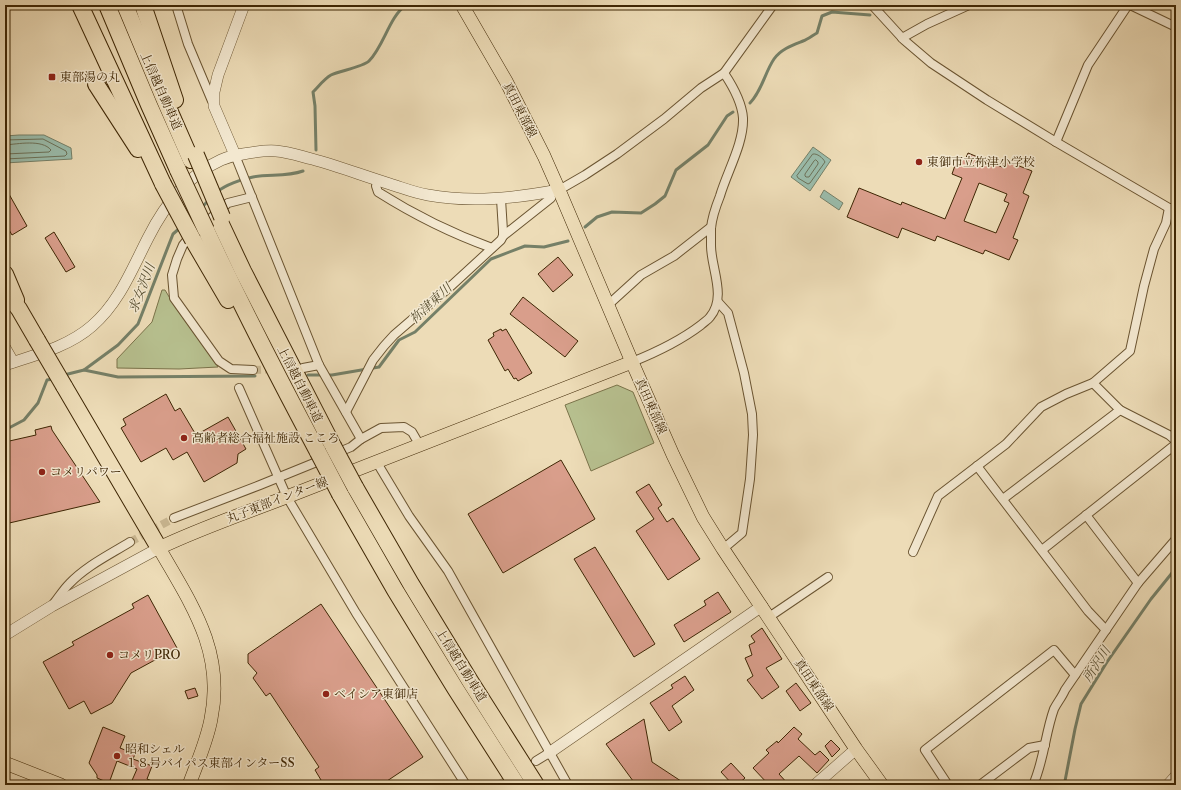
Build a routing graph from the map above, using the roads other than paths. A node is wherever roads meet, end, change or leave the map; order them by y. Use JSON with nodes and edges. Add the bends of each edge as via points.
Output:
{"nodes":[{"id":1,"x":80,"y":5,"type":"edge"},
{"id":2,"x":107,"y":5,"type":"edge"},
{"id":3,"x":125,"y":5,"type":"edge"},
{"id":4,"x":143,"y":5,"type":"edge"},
{"id":5,"x":176,"y":5,"type":"edge"},
{"id":6,"x":244,"y":5,"type":"edge"},
{"id":7,"x":462,"y":5,"type":"edge"},
{"id":8,"x":773,"y":5,"type":"edge"},
{"id":9,"x":872,"y":5,"type":"edge"},
{"id":10,"x":969,"y":5,"type":"edge"},
{"id":11,"x":1129,"y":5,"type":"edge"},
{"id":12,"x":1176,"y":27,"type":"edge"},
{"id":13,"x":902,"y":38,"type":"junction"},
{"id":14,"x":724,"y":74,"type":"junction"},
{"id":15,"x":96,"y":84,"type":"dead end"},
{"id":16,"x":214,"y":106,"type":"junction"},
{"id":17,"x":1056,"y":142,"type":"junction"},
{"id":18,"x":236,"y":155,"type":"junction"},
{"id":19,"x":194,"y":157,"type":"junction"},
{"id":20,"x":378,"y":180,"type":"junction"},
{"id":21,"x":163,"y":184,"type":"junction"},
{"id":22,"x":251,"y":194,"type":"junction"},
{"id":23,"x":555,"y":194,"type":"junction"},
{"id":24,"x":501,"y":199,"type":"junction"},
{"id":25,"x":1173,"y":210,"type":"edge"},
{"id":26,"x":711,"y":227,"type":"junction"},
{"id":27,"x":503,"y":236,"type":"junction"},
{"id":28,"x":492,"y":248,"type":"junction"},
{"id":29,"x":5,"y":274,"type":"edge"},
{"id":30,"x":5,"y":290,"type":"edge"},
{"id":31,"x":718,"y":302,"type":"junction"},
{"id":32,"x":608,"y":305,"type":"junction"},
{"id":33,"x":19,"y":309,"type":"junction"},
{"id":34,"x":5,"y":348,"type":"edge"},
{"id":35,"x":632,"y":362,"type":"junction"},
{"id":36,"x":9,"y":364,"type":"edge"},
{"id":37,"x":303,"y":368,"type":"dead end"},
{"id":38,"x":320,"y":368,"type":"junction"},
{"id":39,"x":253,"y":370,"type":"tunnel mouth"},
{"id":40,"x":1093,"y":383,"type":"junction"},
{"id":41,"x":282,"y":384,"type":"junction"},
{"id":42,"x":239,"y":388,"type":"dead end"},
{"id":43,"x":1120,"y":410,"type":"junction"},
{"id":44,"x":346,"y":412,"type":"junction"},
{"id":45,"x":361,"y":439,"type":"junction"},
{"id":46,"x":1176,"y":441,"type":"edge"},
{"id":47,"x":419,"y":444,"type":"junction"},
{"id":48,"x":1176,"y":444,"type":"edge"},
{"id":49,"x":325,"y":449,"type":"junction"},
{"id":50,"x":376,"y":461,"type":"junction"},
{"id":51,"x":977,"y":466,"type":"junction"},
{"id":52,"x":279,"y":477,"type":"junction"},
{"id":53,"x":287,"y":496,"type":"junction"},
{"id":54,"x":1003,"y":499,"type":"junction"},
{"id":55,"x":1086,"y":515,"type":"junction"},
{"id":56,"x":174,"y":518,"type":"tunnel mouth"},
{"id":57,"x":1176,"y":539,"type":"edge"},
{"id":58,"x":130,"y":542,"type":"tunnel mouth"},
{"id":59,"x":159,"y":548,"type":"junction"},
{"id":60,"x":723,"y":549,"type":"junction"},
{"id":61,"x":1042,"y":550,"type":"junction"},
{"id":62,"x":912,"y":552,"type":"dead end"},
{"id":63,"x":828,"y":576,"type":"dead end"},
{"id":64,"x":1138,"y":583,"type":"junction"},
{"id":65,"x":52,"y":606,"type":"junction"},
{"id":66,"x":765,"y":612,"type":"junction"},
{"id":67,"x":1106,"y":630,"type":"junction"},
{"id":68,"x":5,"y":635,"type":"edge"},
{"id":69,"x":1075,"y":676,"type":"junction"},
{"id":70,"x":1045,"y":745,"type":"junction"},
{"id":71,"x":856,"y":749,"type":"junction"},
{"id":72,"x":549,"y":753,"type":"junction"},
{"id":73,"x":536,"y":761,"type":"dead end"},
{"id":74,"x":5,"y":763,"type":"edge"},
{"id":75,"x":1176,"y":776,"type":"edge"},
{"id":76,"x":61,"y":785,"type":"edge"},
{"id":77,"x":189,"y":785,"type":"edge"},
{"id":78,"x":466,"y":785,"type":"edge"},
{"id":79,"x":517,"y":785,"type":"edge"},
{"id":80,"x":536,"y":785,"type":"edge"},
{"id":81,"x":568,"y":785,"type":"edge"},
{"id":82,"x":815,"y":785,"type":"edge"},
{"id":83,"x":882,"y":785,"type":"edge"},
{"id":84,"x":948,"y":785,"type":"edge"},
{"id":85,"x":980,"y":785,"type":"edge"},
{"id":86,"x":1033,"y":785,"type":"edge"},
{"id":87,"x":1168,"y":785,"type":"edge"}],
"edges":[{"from":1,"to":21,"type":"highway"},
{"from":2,"to":41,"type":"highway","name":"上信越自動車道","bridge":true,"via":[[178,170],[230,282]]},
{"from":3,"to":19,"type":"highway","name":"上信越自動車道","via":[[160,89]]},
{"from":4,"to":19,"type":"highway"},
{"from":5,"to":16,"type":"street","via":[[188,44]]},
{"from":6,"to":16,"type":"street","via":[[218,75]]},
{"from":7,"to":23,"type":"main road","name":"真田東部線","via":[[528,124]]},
{"from":8,"to":14,"type":"street"},
{"from":9,"to":13,"type":"street"},
{"from":10,"to":13,"type":"street"},
{"from":11,"to":12,"type":"street"},
{"from":11,"to":17,"type":"street","via":[[1088,66]]},
{"from":13,"to":17,"type":"street","via":[[931,63]]},
{"from":14,"to":23,"type":"street","via":[[701,88],[617,154]]},
{"from":14,"to":26,"type":"street","via":[[738,97],[743,116],[742,130]]},
{"from":15,"to":21,"type":"highway"},
{"from":16,"to":18,"type":"street"},
{"from":17,"to":25,"type":"street"},
{"from":18,"to":20,"type":"street","via":[[264,151],[284,152]]},
{"from":18,"to":22,"type":"street"},
{"from":18,"to":36,"type":"street","via":[[210,166],[180,190],[158,220],[115,300],[92,326],[62,345]]},
{"from":19,"to":49,"type":"highway","name":"上信越自動車道","via":[[242,271],[271,327]]},
{"from":20,"to":24,"type":"street","via":[[427,195],[480,200]]},
{"from":20,"to":28,"type":"street","via":[[378,192],[422,218]]},
{"from":21,"to":41,"type":"highway","bridge":true,"via":[[237,315]]},
{"from":22,"to":38,"type":"street"},
{"from":22,"to":39,"type":"street","via":[[228,203],[188,238],[172,275],[174,298],[219,361],[231,369]]},
{"from":23,"to":24,"type":"street"},
{"from":23,"to":27,"type":"street"},
{"from":23,"to":32,"type":"main road","name":"真田東部線"},
{"from":24,"to":27,"type":"street"},
{"from":25,"to":40,"type":"street","via":[[1154,249],[1130,351]]},
{"from":26,"to":31,"type":"street","via":[[711,253]]},
{"from":26,"to":32,"type":"street","via":[[674,256],[641,275]]},
{"from":27,"to":28,"type":"street"},
{"from":28,"to":44,"type":"street","via":[[384,346],[371,364]]},
{"from":29,"to":33,"type":"highway"},
{"from":30,"to":33,"type":"highway"},
{"from":31,"to":35,"type":"street","via":[[711,316],[692,332],[667,347]]},
{"from":31,"to":60,"type":"street","via":[[728,313],[744,373],[752,414],[753,435],[742,532]]},
{"from":32,"to":35,"type":"main road","name":"真田東部線"},
{"from":33,"to":59,"type":"highway","bridge":true},
{"from":34,"to":36,"type":"street"},
{"from":35,"to":47,"type":"main road","name":"丸子東部インター線"},
{"from":35,"to":60,"type":"main road","name":"真田東部線","via":[[703,517]]},
{"from":37,"to":38,"type":"street"},
{"from":38,"to":44,"type":"street"},
{"from":40,"to":43,"type":"street"},
{"from":40,"to":51,"type":"street","via":[[1041,407],[1006,444]]},
{"from":41,"to":49,"type":"highway","name":"上信越自動車道"},
{"from":42,"to":52,"type":"street"},
{"from":43,"to":46,"type":"street"},
{"from":43,"to":54,"type":"street"},
{"from":44,"to":45,"type":"street"},
{"from":45,"to":47,"type":"street","via":[[381,428],[404,427],[412,432]]},
{"from":45,"to":52,"type":"street","via":[[351,447]]},
{"from":47,"to":50,"type":"main road","name":"丸子東部インター線"},
{"from":48,"to":55,"type":"street"},
{"from":49,"to":79,"type":"highway","name":"上信越自動車道","bridge":true,"via":[[340,494],[395,590]]},
{"from":49,"to":80,"type":"highway","name":"上信越自動車道","bridge":true,"via":[[355,487],[411,584]]},
{"from":50,"to":53,"type":"main road","name":"丸子東部インター線"},
{"from":50,"to":72,"type":"street","via":[[409,516],[448,571]]},
{"from":51,"to":54,"type":"street"},
{"from":51,"to":62,"type":"street","via":[[938,496]]},
{"from":52,"to":53,"type":"street"},
{"from":52,"to":56,"type":"street"},
{"from":53,"to":59,"type":"main road","name":"丸子東部インター線"},
{"from":53,"to":78,"type":"street","via":[[356,613]]},
{"from":54,"to":61,"type":"street"},
{"from":55,"to":61,"type":"street"},
{"from":55,"to":64,"type":"street"},
{"from":57,"to":64,"type":"street"},
{"from":58,"to":65,"type":"street","via":[[79,574]]},
{"from":59,"to":65,"type":"street"},
{"from":59,"to":77,"type":"main road","via":[[197,617],[208,642],[213,664],[214,692],[211,719]]},
{"from":60,"to":66,"type":"main road","name":"真田東部線"},
{"from":61,"to":67,"type":"street","via":[[1088,611]]},
{"from":63,"to":66,"type":"street"},
{"from":64,"to":67,"type":"street"},
{"from":65,"to":68,"type":"street"},
{"from":66,"to":71,"type":"main road","name":"真田東部線"},
{"from":66,"to":72,"type":"street"},
{"from":67,"to":69,"type":"street"},
{"from":69,"to":70,"type":"street","via":[[1055,708]]},
{"from":69,"to":84,"type":"street","via":[[1054,650],[924,750]]},
{"from":70,"to":85,"type":"street","via":[[1029,748]]},
{"from":70,"to":86,"type":"street"},
{"from":71,"to":82,"type":"street"},
{"from":71,"to":83,"type":"main road","name":"真田東部線"},
{"from":72,"to":73,"type":"street"},
{"from":72,"to":81,"type":"street"},
{"from":74,"to":76,"type":"main road"},
{"from":75,"to":87,"type":"street"}]}
